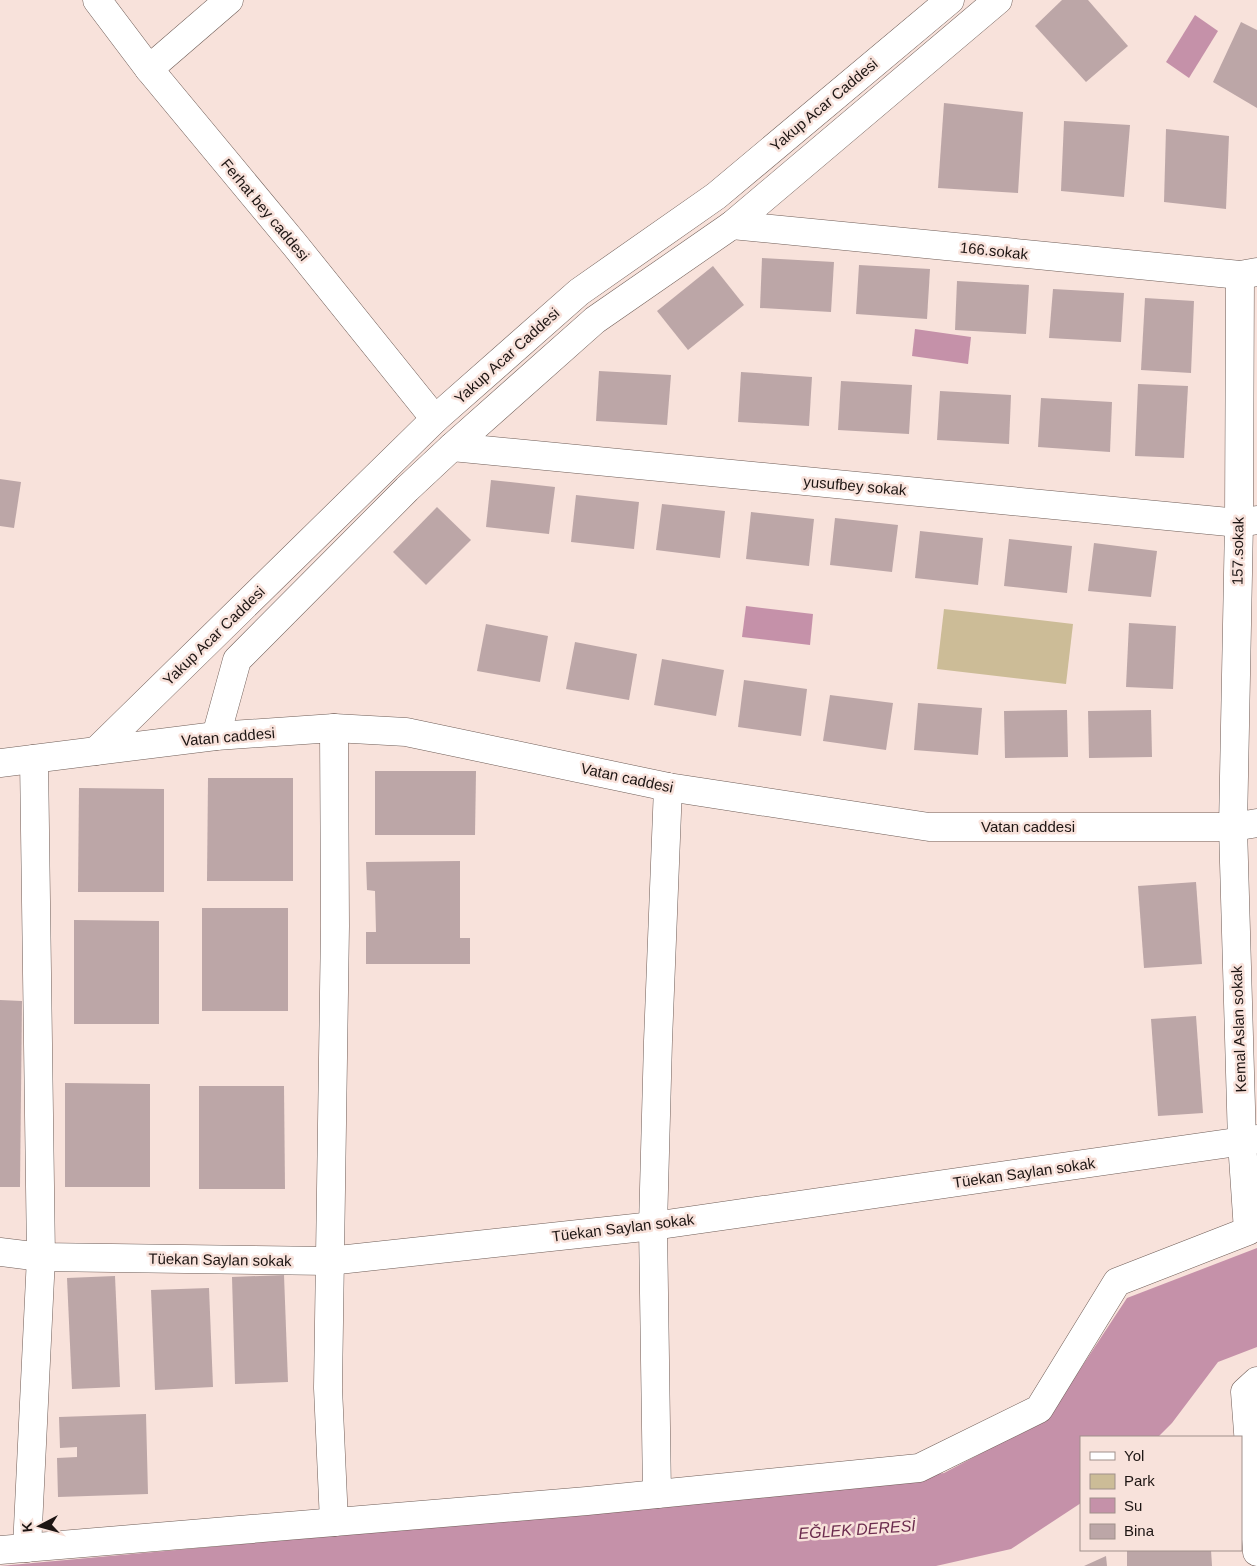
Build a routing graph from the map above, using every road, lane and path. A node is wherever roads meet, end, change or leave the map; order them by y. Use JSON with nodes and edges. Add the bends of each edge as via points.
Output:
{"nodes":[{"id":1,"x":97,"y":0,"type":"edge"},
{"id":2,"x":229,"y":0,"type":"edge"},
{"id":3,"x":950,"y":0,"type":"edge"},
{"id":4,"x":998,"y":0,"type":"edge"},
{"id":5,"x":149,"y":70,"type":"junction"},
{"id":6,"x":732,"y":225,"type":"junction"},
{"id":7,"x":1249,"y":273,"type":"edge"},
{"id":8,"x":436,"y":419,"type":"junction"},
{"id":9,"x":452,"y":448,"type":"junction"},
{"id":10,"x":1248,"y":521,"type":"edge"},
{"id":11,"x":334,"y":728,"type":"junction"},
{"id":12,"x":216,"y":736,"type":"junction"},
{"id":13,"x":96,"y":751,"type":"junction"},
{"id":14,"x":34,"y":759,"type":"junction"},
{"id":15,"x":0,"y":763,"type":"edge"},
{"id":16,"x":668,"y":787,"type":"junction"},
{"id":17,"x":1245,"y":825,"type":"edge"},
{"id":18,"x":1250,"y":1140,"type":"edge"},
{"id":19,"x":653,"y":1226,"type":"junction"},
{"id":20,"x":0,"y":1252,"type":"edge"},
{"id":21,"x":41,"y":1257,"type":"junction"},
{"id":22,"x":330,"y":1261,"type":"junction"},
{"id":23,"x":1257,"y":1381,"type":"edge"},
{"id":24,"x":657,"y":1494,"type":"junction"},
{"id":25,"x":334,"y":1522,"type":"junction"},
{"id":26,"x":27,"y":1548,"type":"junction"},
{"id":27,"x":0,"y":1550,"type":"edge"},
{"id":28,"x":1257,"y":1552,"type":"edge"}],
"edges":[{"from":1,"to":5,"type":"street","name":"Ferhat bey caddesi"},
{"from":2,"to":5,"type":"street"},
{"from":3,"to":8,"type":"street","name":"Yakup Acar Caddesi","via":[[716,196],[579,292]]},
{"from":4,"to":6,"type":"street","name":"Yakup Acar Caddesi"},
{"from":5,"to":8,"type":"street","name":"Ferhat bey caddesi"},
{"from":6,"to":7,"type":"street","name":"166.sokak"},
{"from":6,"to":9,"type":"street","name":"Yakup Acar Caddesi","via":[[595,320]]},
{"from":7,"to":10,"type":"street","name":"157.sokak"},
{"from":8,"to":13,"type":"street","name":"Yakup Acar Caddesi"},
{"from":9,"to":10,"type":"street","name":"yusufbey sokak"},
{"from":9,"to":12,"type":"street","name":"Yakup Acar Caddesi","via":[[237,660]]},
{"from":10,"to":17,"type":"street","name":"157.sokak"},
{"from":11,"to":12,"type":"street","name":"Vatan caddesi"},
{"from":11,"to":16,"type":"street","name":"Vatan caddesi","via":[[406,732]]},
{"from":11,"to":22,"type":"street"},
{"from":12,"to":13,"type":"street","name":"Vatan caddesi"},
{"from":13,"to":14,"type":"street","name":"Vatan caddesi"},
{"from":14,"to":15,"type":"street","name":"Vatan caddesi"},
{"from":14,"to":21,"type":"street"},
{"from":16,"to":17,"type":"street","name":"Vatan caddesi","via":[[929,827]]},
{"from":16,"to":19,"type":"street"},
{"from":17,"to":18,"type":"street","name":"Kemal Aslan sokak"},
{"from":18,"to":19,"type":"street","name":"Tüekan Saylan sokak"},
{"from":18,"to":24,"type":"street","name":"Kemal Aslan sokak","via":[[1248,1231],[1117,1282],[1039,1409],[919,1468]]},
{"from":19,"to":22,"type":"street","name":"Tüekan Saylan sokak"},
{"from":19,"to":24,"type":"street"},
{"from":20,"to":21,"type":"street","name":"Tüekan Saylan sokak"},
{"from":21,"to":22,"type":"street","name":"Tüekan Saylan sokak"},
{"from":21,"to":26,"type":"street"},
{"from":22,"to":25,"type":"street","via":[[328,1388]]},
{"from":23,"to":28,"type":"street","via":[[1245,1392]]},
{"from":24,"to":25,"type":"street"},
{"from":25,"to":26,"type":"street"},
{"from":26,"to":27,"type":"street"}]}
